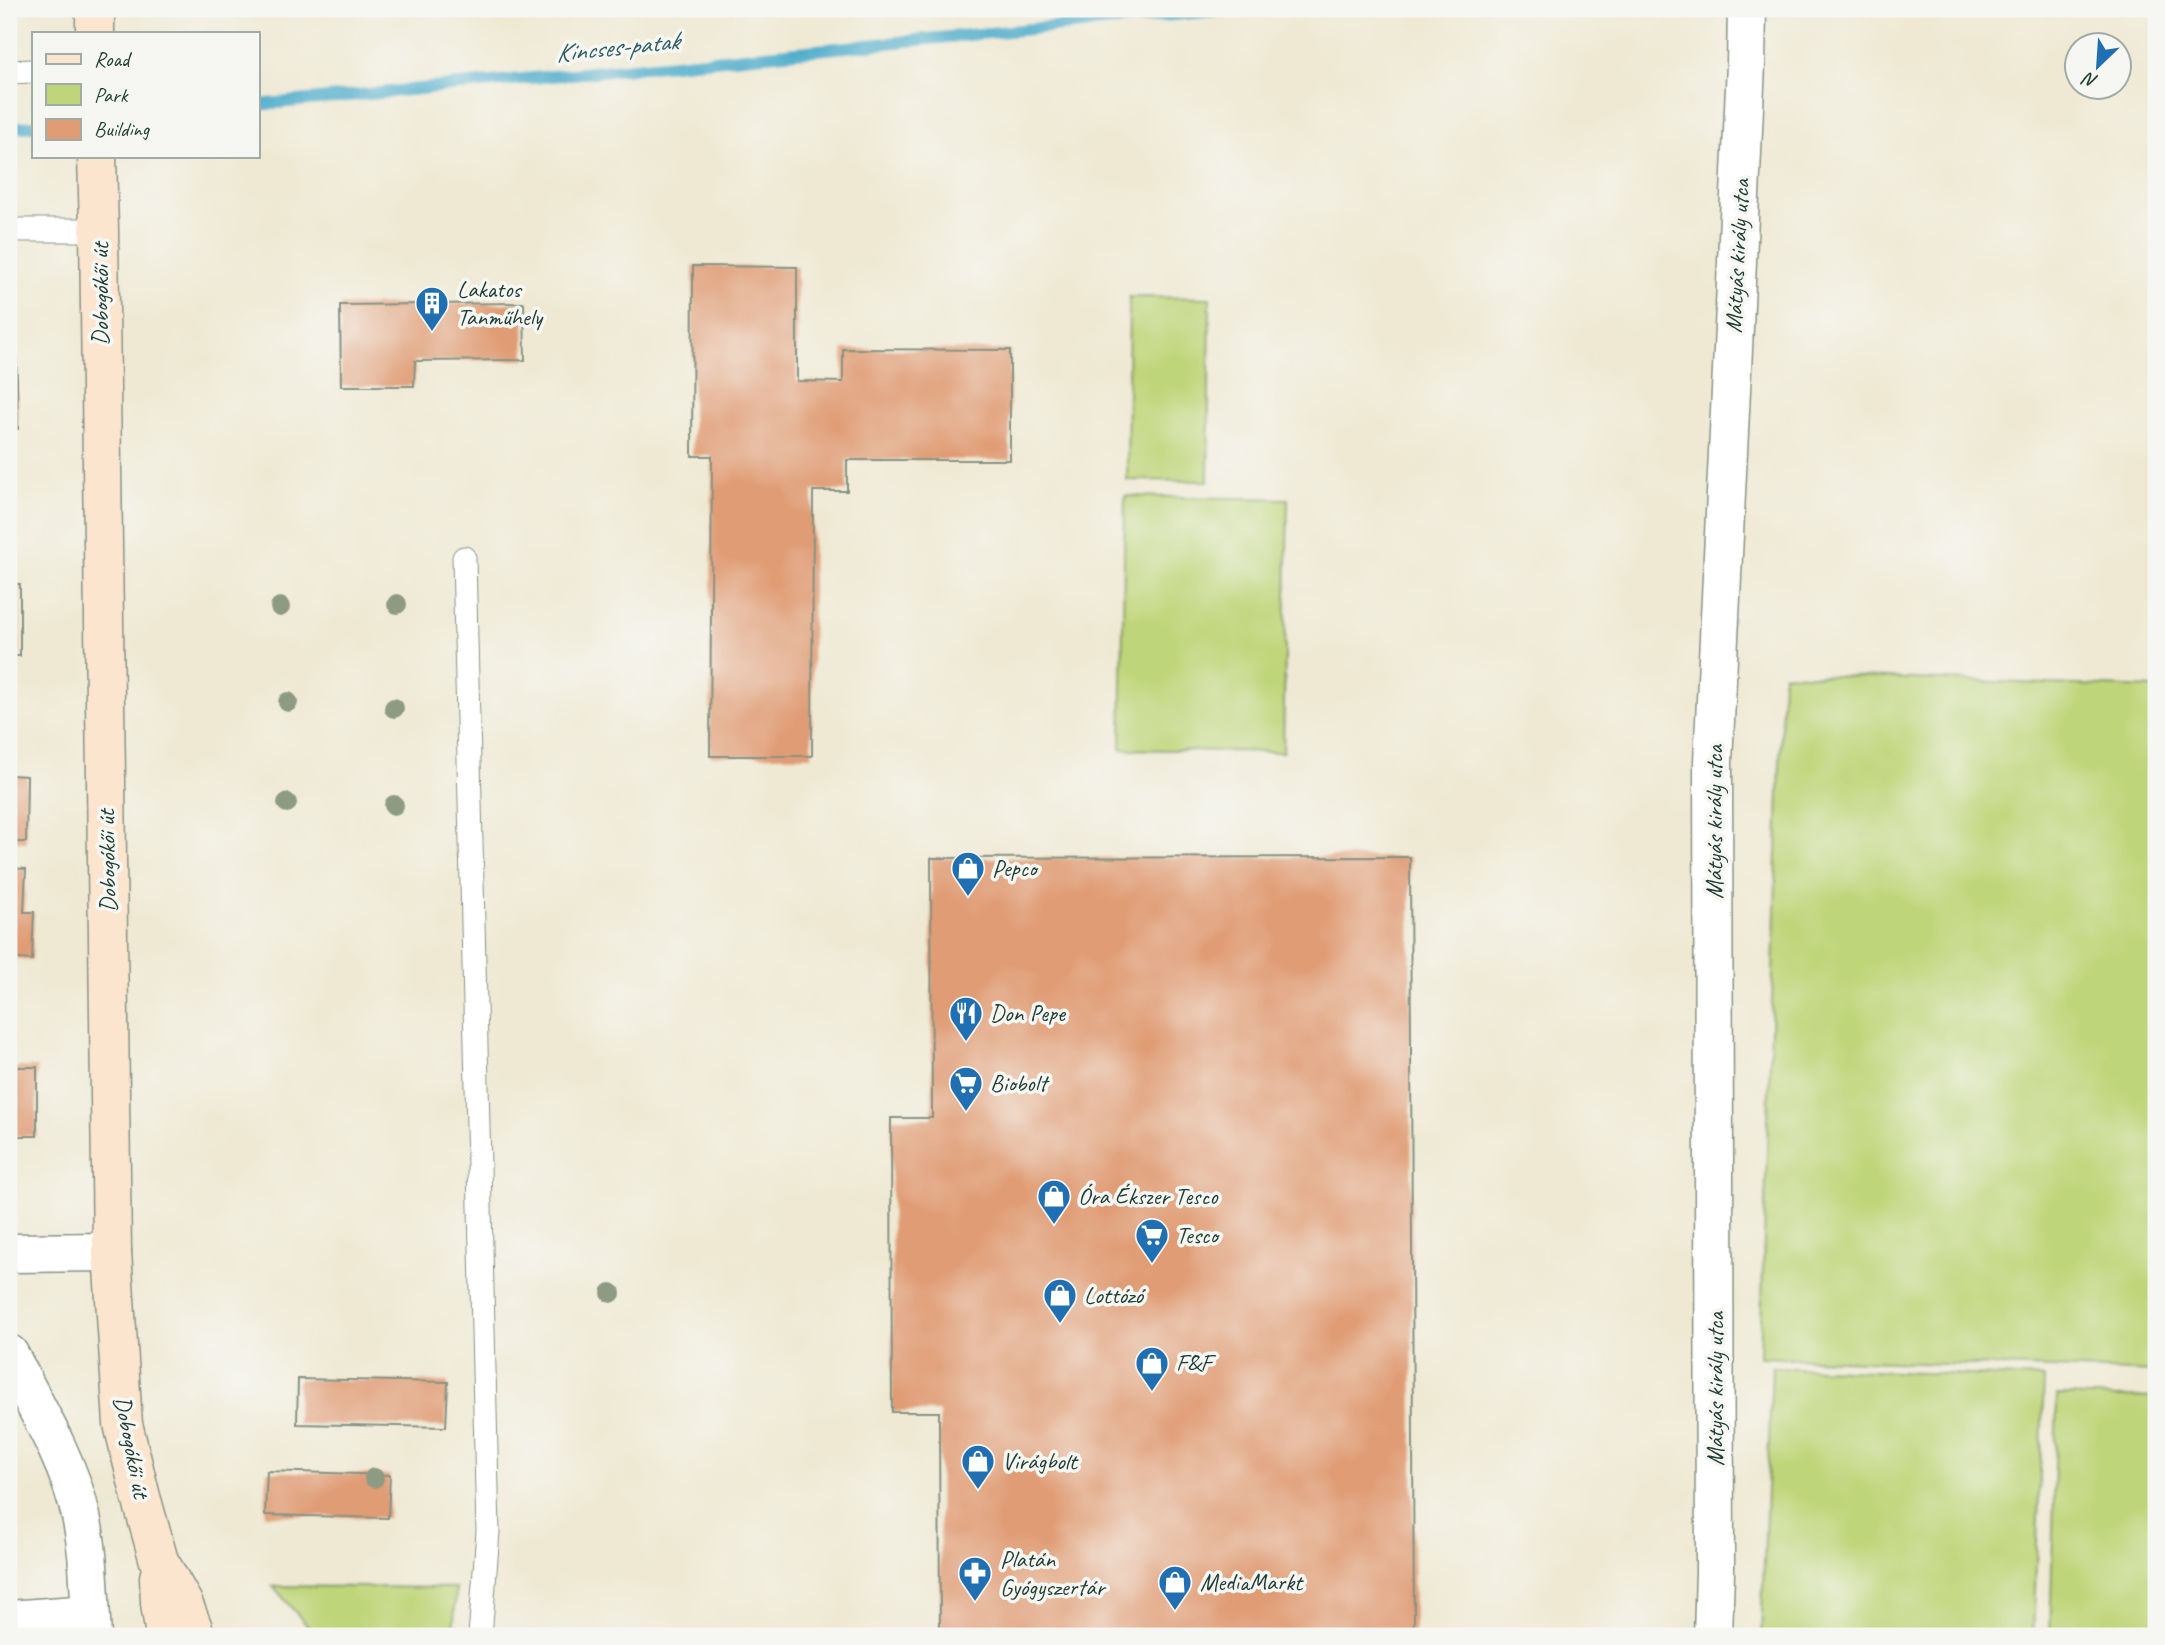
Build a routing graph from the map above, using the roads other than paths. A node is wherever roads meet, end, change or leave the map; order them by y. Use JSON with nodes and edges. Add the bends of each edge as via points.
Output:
{"nodes":[{"id":1,"x":95,"y":9,"type":"edge"},
{"id":2,"x":1747,"y":9,"type":"edge"},
{"id":3,"x":95,"y":32,"type":"edge"},
{"id":4,"x":32,"y":71,"type":"edge"},
{"id":5,"x":9,"y":72,"type":"edge"},
{"id":6,"x":97,"y":158,"type":"edge"},
{"id":7,"x":99,"y":229,"type":"junction"},
{"id":8,"x":9,"y":230,"type":"edge"},
{"id":9,"x":464,"y":558,"type":"dead end"},
{"id":10,"x":112,"y":1252,"type":"junction"},
{"id":11,"x":9,"y":1253,"type":"edge"},
{"id":12,"x":9,"y":1354,"type":"edge"},
{"id":13,"x":159,"y":1561,"type":"junction"},
{"id":14,"x":482,"y":1599,"type":"junction"},
{"id":15,"x":9,"y":1620,"type":"edge"},
{"id":16,"x":91,"y":1625,"type":"edge"},
{"id":17,"x":165,"y":1636,"type":"edge"},
{"id":18,"x":196,"y":1636,"type":"edge"},
{"id":19,"x":469,"y":1636,"type":"edge"},
{"id":20,"x":480,"y":1636,"type":"edge"},
{"id":21,"x":1713,"y":1636,"type":"edge"}],
"edges":[{"from":1,"to":3,"type":"main road"},
{"from":2,"to":21,"type":"street","name":"Mátyás király utca","via":[[1713,762]]},
{"from":4,"to":5,"type":"lane"},
{"from":6,"to":7,"type":"main road","name":"Dobogókői út"},
{"from":7,"to":8,"type":"lane"},
{"from":7,"to":10,"type":"main road","name":"Dobogókői út"},
{"from":9,"to":14,"type":"lane","via":[[488,1532]]},
{"from":10,"to":11,"type":"street"},
{"from":10,"to":13,"type":"main road","name":"Dobogókői út","via":[[122,1424]]},
{"from":12,"to":16,"type":"street","via":[[62,1462],[80,1510],[88,1553]]},
{"from":13,"to":17,"type":"main road","name":"Dobogókői út"},
{"from":13,"to":18,"type":"main road","name":"Dobogókői út"},
{"from":14,"to":19,"type":"lane"},
{"from":14,"to":20,"type":"lane"},
{"from":15,"to":16,"type":"street"}]}
